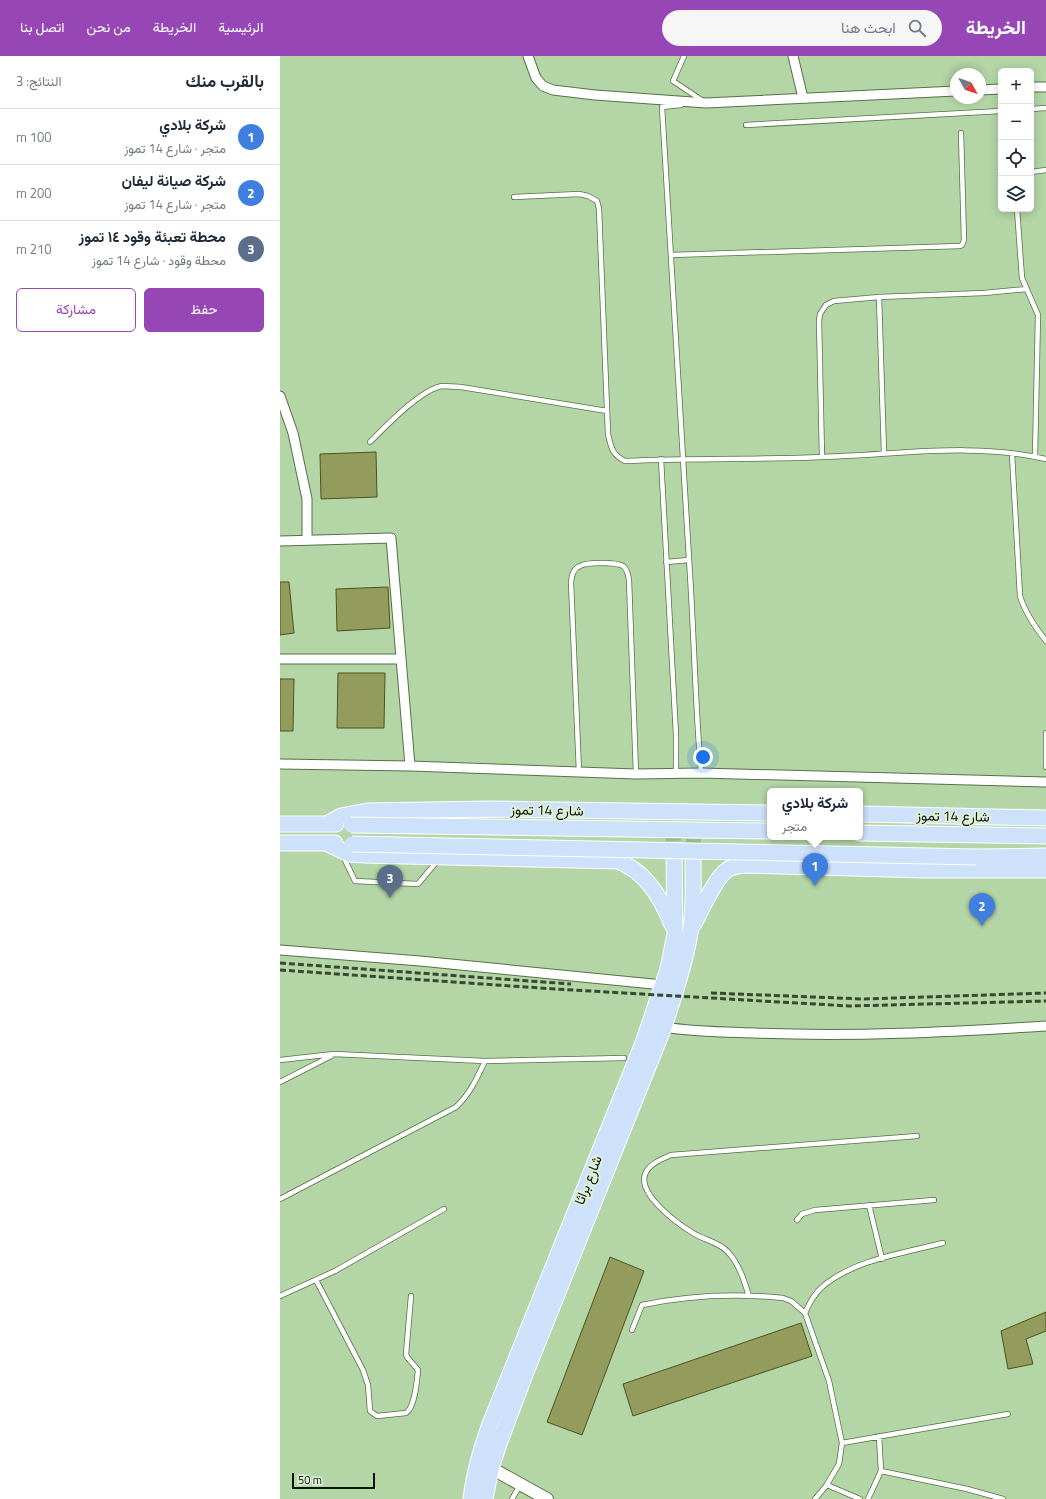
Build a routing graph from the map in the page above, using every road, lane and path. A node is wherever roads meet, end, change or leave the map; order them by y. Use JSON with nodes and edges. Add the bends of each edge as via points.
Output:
{"nodes":[{"id":1,"x":528,"y":56,"type":"edge"},
{"id":2,"x":684,"y":56,"type":"edge"},
{"id":3,"x":793,"y":56,"type":"edge"},
{"id":4,"x":1046,"y":86,"type":"edge"},
{"id":5,"x":1034,"y":87,"type":"edge"},
{"id":6,"x":998,"y":89,"type":"edge"},
{"id":7,"x":986,"y":90,"type":"edge"},
{"id":8,"x":950,"y":91,"type":"edge"},
{"id":9,"x":803,"y":98,"type":"junction"},
{"id":10,"x":702,"y":103,"type":"junction"},
{"id":11,"x":1046,"y":108,"type":"edge"},
{"id":12,"x":1034,"y":109,"type":"edge"},
{"id":13,"x":998,"y":110,"type":"edge"},
{"id":14,"x":746,"y":126,"type":"dead end"},
{"id":15,"x":961,"y":133,"type":"dead end"},
{"id":16,"x":1046,"y":170,"type":"edge"},
{"id":17,"x":1034,"y":172,"type":"edge"},
{"id":18,"x":514,"y":197,"type":"dead end"},
{"id":19,"x":1017,"y":212,"type":"edge"},
{"id":20,"x":671,"y":255,"type":"junction"},
{"id":21,"x":1026,"y":289,"type":"junction"},
{"id":22,"x":878,"y":297,"type":"junction"},
{"id":23,"x":280,"y":396,"type":"edge"},
{"id":24,"x":607,"y":411,"type":"junction"},
{"id":25,"x":370,"y":442,"type":"dead end"},
{"id":26,"x":884,"y":453,"type":"junction"},
{"id":27,"x":1012,"y":454,"type":"junction"},
{"id":28,"x":1035,"y":456,"type":"junction"},
{"id":29,"x":822,"y":457,"type":"junction"},
{"id":30,"x":682,"y":458,"type":"junction"},
{"id":31,"x":661,"y":459,"type":"junction"},
{"id":32,"x":1046,"y":459,"type":"edge"},
{"id":33,"x":307,"y":540,"type":"junction"},
{"id":34,"x":280,"y":541,"type":"edge"},
{"id":35,"x":689,"y":560,"type":"junction"},
{"id":36,"x":666,"y":562,"type":"junction"},
{"id":37,"x":1046,"y":641,"type":"edge"},
{"id":38,"x":401,"y":659,"type":"junction"},
{"id":39,"x":280,"y":660,"type":"edge"},
{"id":40,"x":1046,"y":733,"type":"edge"},
{"id":41,"x":280,"y":764,"type":"edge"},
{"id":42,"x":410,"y":766,"type":"junction"},
{"id":43,"x":1046,"y":767,"type":"edge"},
{"id":44,"x":579,"y":772,"type":"junction"},
{"id":45,"x":702,"y":773,"type":"junction"},
{"id":46,"x":636,"y":774,"type":"junction"},
{"id":47,"x":676,"y":774,"type":"junction"},
{"id":48,"x":1046,"y":782,"type":"edge"},
{"id":49,"x":767,"y":813,"type":"edge"},
{"id":50,"x":863,"y":814,"type":"edge"},
{"id":51,"x":1046,"y":818,"type":"edge"},
{"id":52,"x":280,"y":824,"type":"edge"},
{"id":53,"x":326,"y":824,"type":"junction"},
{"id":54,"x":767,"y":831,"type":"edge"},
{"id":55,"x":863,"y":833,"type":"edge"},
{"id":56,"x":1046,"y":836,"type":"edge"},
{"id":57,"x":280,"y":842,"type":"edge"},
{"id":58,"x":347,"y":847,"type":"junction"},
{"id":59,"x":674,"y":854,"type":"tunnel mouth"},
{"id":60,"x":693,"y":854,"type":"tunnel mouth"},
{"id":61,"x":441,"y":856,"type":"junction"},
{"id":62,"x":1046,"y":856,"type":"edge"},
{"id":63,"x":1046,"y":870,"type":"edge"},
{"id":64,"x":682,"y":934,"type":"junction"},
{"id":65,"x":280,"y":950,"type":"edge"},
{"id":66,"x":663,"y":984,"type":"junction"},
{"id":67,"x":1046,"y":1026,"type":"edge"},
{"id":68,"x":664,"y":1027,"type":"junction"},
{"id":69,"x":334,"y":1054,"type":"junction"},
{"id":70,"x":624,"y":1058,"type":"dead end"},
{"id":71,"x":280,"y":1060,"type":"edge"},
{"id":72,"x":484,"y":1061,"type":"junction"},
{"id":73,"x":280,"y":1082,"type":"edge"},
{"id":74,"x":917,"y":1136,"type":"dead end"},
{"id":75,"x":280,"y":1199,"type":"edge"},
{"id":76,"x":934,"y":1200,"type":"dead end"},
{"id":77,"x":869,"y":1205,"type":"junction"},
{"id":78,"x":444,"y":1210,"type":"dead end"},
{"id":79,"x":797,"y":1220,"type":"dead end"},
{"id":80,"x":943,"y":1243,"type":"dead end"},
{"id":81,"x":882,"y":1259,"type":"junction"},
{"id":82,"x":316,"y":1280,"type":"junction"},
{"id":83,"x":280,"y":1296,"type":"edge"},
{"id":84,"x":411,"y":1296,"type":"dead end"},
{"id":85,"x":749,"y":1296,"type":"junction"},
{"id":86,"x":805,"y":1313,"type":"junction"},
{"id":87,"x":632,"y":1330,"type":"dead end"},
{"id":88,"x":1008,"y":1414,"type":"dead end"},
{"id":89,"x":879,"y":1436,"type":"junction"},
{"id":90,"x":842,"y":1442,"type":"junction"},
{"id":91,"x":491,"y":1468,"type":"junction"},
{"id":92,"x":881,"y":1471,"type":"junction"},
{"id":93,"x":521,"y":1484,"type":"junction"},
{"id":94,"x":827,"y":1485,"type":"junction"},
{"id":95,"x":471,"y":1499,"type":"edge"},
{"id":96,"x":485,"y":1499,"type":"edge"},
{"id":97,"x":512,"y":1499,"type":"edge"},
{"id":98,"x":547,"y":1499,"type":"edge"},
{"id":99,"x":815,"y":1499,"type":"edge"},
{"id":100,"x":860,"y":1499,"type":"edge"},
{"id":101,"x":868,"y":1499,"type":"edge"},
{"id":102,"x":1003,"y":1499,"type":"edge"}],
"edges":[{"from":1,"to":10,"type":"street","via":[[536,78],[543,86],[552,90]]},
{"from":2,"to":10,"type":"lane","via":[[674,81]]},
{"from":3,"to":9,"type":"street"},
{"from":4,"to":5,"type":"street"},
{"from":6,"to":7,"type":"street"},
{"from":8,"to":9,"type":"street"},
{"from":9,"to":10,"type":"street"},
{"from":10,"to":20,"type":"lane","via":[[662,107]]},
{"from":11,"to":12,"type":"lane"},
{"from":13,"to":14,"type":"lane"},
{"from":15,"to":20,"type":"lane","via":[[964,240],[960,246]]},
{"from":16,"to":17,"type":"lane"},
{"from":18,"to":24,"type":"lane","via":[[579,194],[597,201]]},
{"from":19,"to":21,"type":"lane","via":[[1020,268]]},
{"from":20,"to":30,"type":"lane"},
{"from":21,"to":22,"type":"lane"},
{"from":21,"to":28,"type":"lane","via":[[1038,314]]},
{"from":22,"to":26,"type":"lane"},
{"from":22,"to":29,"type":"lane","via":[[834,301],[826,305],[820,314],[818,321]]},
{"from":23,"to":33,"type":"street","via":[[293,433],[307,499]]},
{"from":24,"to":25,"type":"lane","via":[[441,386],[415,400]]},
{"from":24,"to":31,"type":"lane","via":[[608,434],[616,457],[625,461]]},
{"from":26,"to":27,"type":"lane","via":[[982,450]]},
{"from":26,"to":29,"type":"lane"},
{"from":27,"to":28,"type":"lane"},
{"from":27,"to":37,"type":"lane","via":[[1020,596],[1030,619]]},
{"from":28,"to":32,"type":"lane"},
{"from":29,"to":30,"type":"lane"},
{"from":30,"to":31,"type":"lane"},
{"from":30,"to":35,"type":"lane"},
{"from":31,"to":36,"type":"lane"},
{"from":33,"to":34,"type":"street"},
{"from":33,"to":38,"type":"street","via":[[391,538]]},
{"from":35,"to":36,"type":"lane"},
{"from":35,"to":45,"type":"lane"},
{"from":36,"to":47,"type":"lane"},
{"from":38,"to":39,"type":"street"},
{"from":38,"to":42,"type":"street"},
{"from":40,"to":43,"type":"lane"},
{"from":41,"to":42,"type":"street"},
{"from":42,"to":44,"type":"street"},
{"from":44,"to":46,"type":"street"},
{"from":44,"to":46,"type":"lane","via":[[572,573],[578,566],[586,563],[617,564],[624,566],[629,580]]},
{"from":45,"to":47,"type":"street"},
{"from":45,"to":48,"type":"street"},
{"from":46,"to":47,"type":"street"},
{"from":49,"to":53,"type":"main road","name":"شارع 14 تموز","via":[[673,819],[490,809],[367,811],[341,816]]},
{"from":50,"to":51,"type":"main road","name":"شارع 14 تموز"},
{"from":52,"to":53,"type":"main road","name":"شارع 14 تموز"},
{"from":53,"to":54,"type":"main road","name":"شارع 14 تموز","bridge":true},
{"from":55,"to":56,"type":"main road","name":"شارع 14 تموز"},
{"from":57,"to":58,"type":"main road","via":[[326,843]]},
{"from":58,"to":61,"type":"main road","via":[[349,854]]},
{"from":58,"to":61,"type":"lane","via":[[354,881],[418,884]]},
{"from":58,"to":62,"type":"main road","bridge":true},
{"from":59,"to":64,"type":"main road","name":"شارع براثا"},
{"from":60,"to":64,"type":"main road","name":"شارع براثا","via":[[692,919]]},
{"from":61,"to":64,"type":"main road","via":[[618,861],[641,876],[659,897]]},
{"from":63,"to":64,"type":"main road","via":[[735,866],[726,870]]},
{"from":64,"to":66,"type":"main road","name":"شارع براثا"},
{"from":64,"to":68,"type":"main road","name":"شارع براثا","via":[[680,973]]},
{"from":65,"to":66,"type":"street"},
{"from":66,"to":95,"type":"main road","name":"شارع براثا","via":[[643,1044],[490,1424],[473,1480]]},
{"from":67,"to":68,"type":"street","via":[[800,1035]]},
{"from":68,"to":91,"type":"main road","name":"شارع براثا","via":[[526,1372]]},
{"from":69,"to":71,"type":"lane"},
{"from":69,"to":72,"type":"lane"},
{"from":69,"to":73,"type":"lane"},
{"from":70,"to":72,"type":"lane"},
{"from":72,"to":75,"type":"lane","via":[[474,1084],[456,1107]]},
{"from":74,"to":85,"type":"lane","via":[[671,1155],[652,1164],[645,1173],[644,1182],[652,1199],[694,1234],[727,1251],[737,1264]]},
{"from":76,"to":77,"type":"lane"},
{"from":77,"to":79,"type":"lane","via":[[815,1210],[802,1214]]},
{"from":77,"to":81,"type":"lane"},
{"from":78,"to":82,"type":"lane"},
{"from":80,"to":81,"type":"lane"},
{"from":81,"to":86,"type":"lane","via":[[843,1272],[821,1288]]},
{"from":82,"to":83,"type":"lane"},
{"from":82,"to":84,"type":"lane","via":[[363,1370],[368,1385],[370,1411],[377,1416],[406,1413],[412,1405],[418,1370],[406,1354]]},
{"from":85,"to":86,"type":"lane","via":[[777,1297],[792,1301]]},
{"from":85,"to":87,"type":"lane","via":[[679,1298],[642,1305]]},
{"from":86,"to":90,"type":"lane","via":[[829,1381]]},
{"from":88,"to":89,"type":"lane"},
{"from":89,"to":90,"type":"lane"},
{"from":89,"to":92,"type":"lane"},
{"from":90,"to":94,"type":"lane","via":[[839,1464]]},
{"from":91,"to":93,"type":"street"},
{"from":91,"to":96,"type":"main road","name":"شارع براثا"},
{"from":92,"to":101,"type":"lane"},
{"from":92,"to":102,"type":"lane"},
{"from":93,"to":97,"type":"lane"},
{"from":93,"to":98,"type":"street"},
{"from":94,"to":99,"type":"lane"},
{"from":94,"to":100,"type":"lane"}]}
